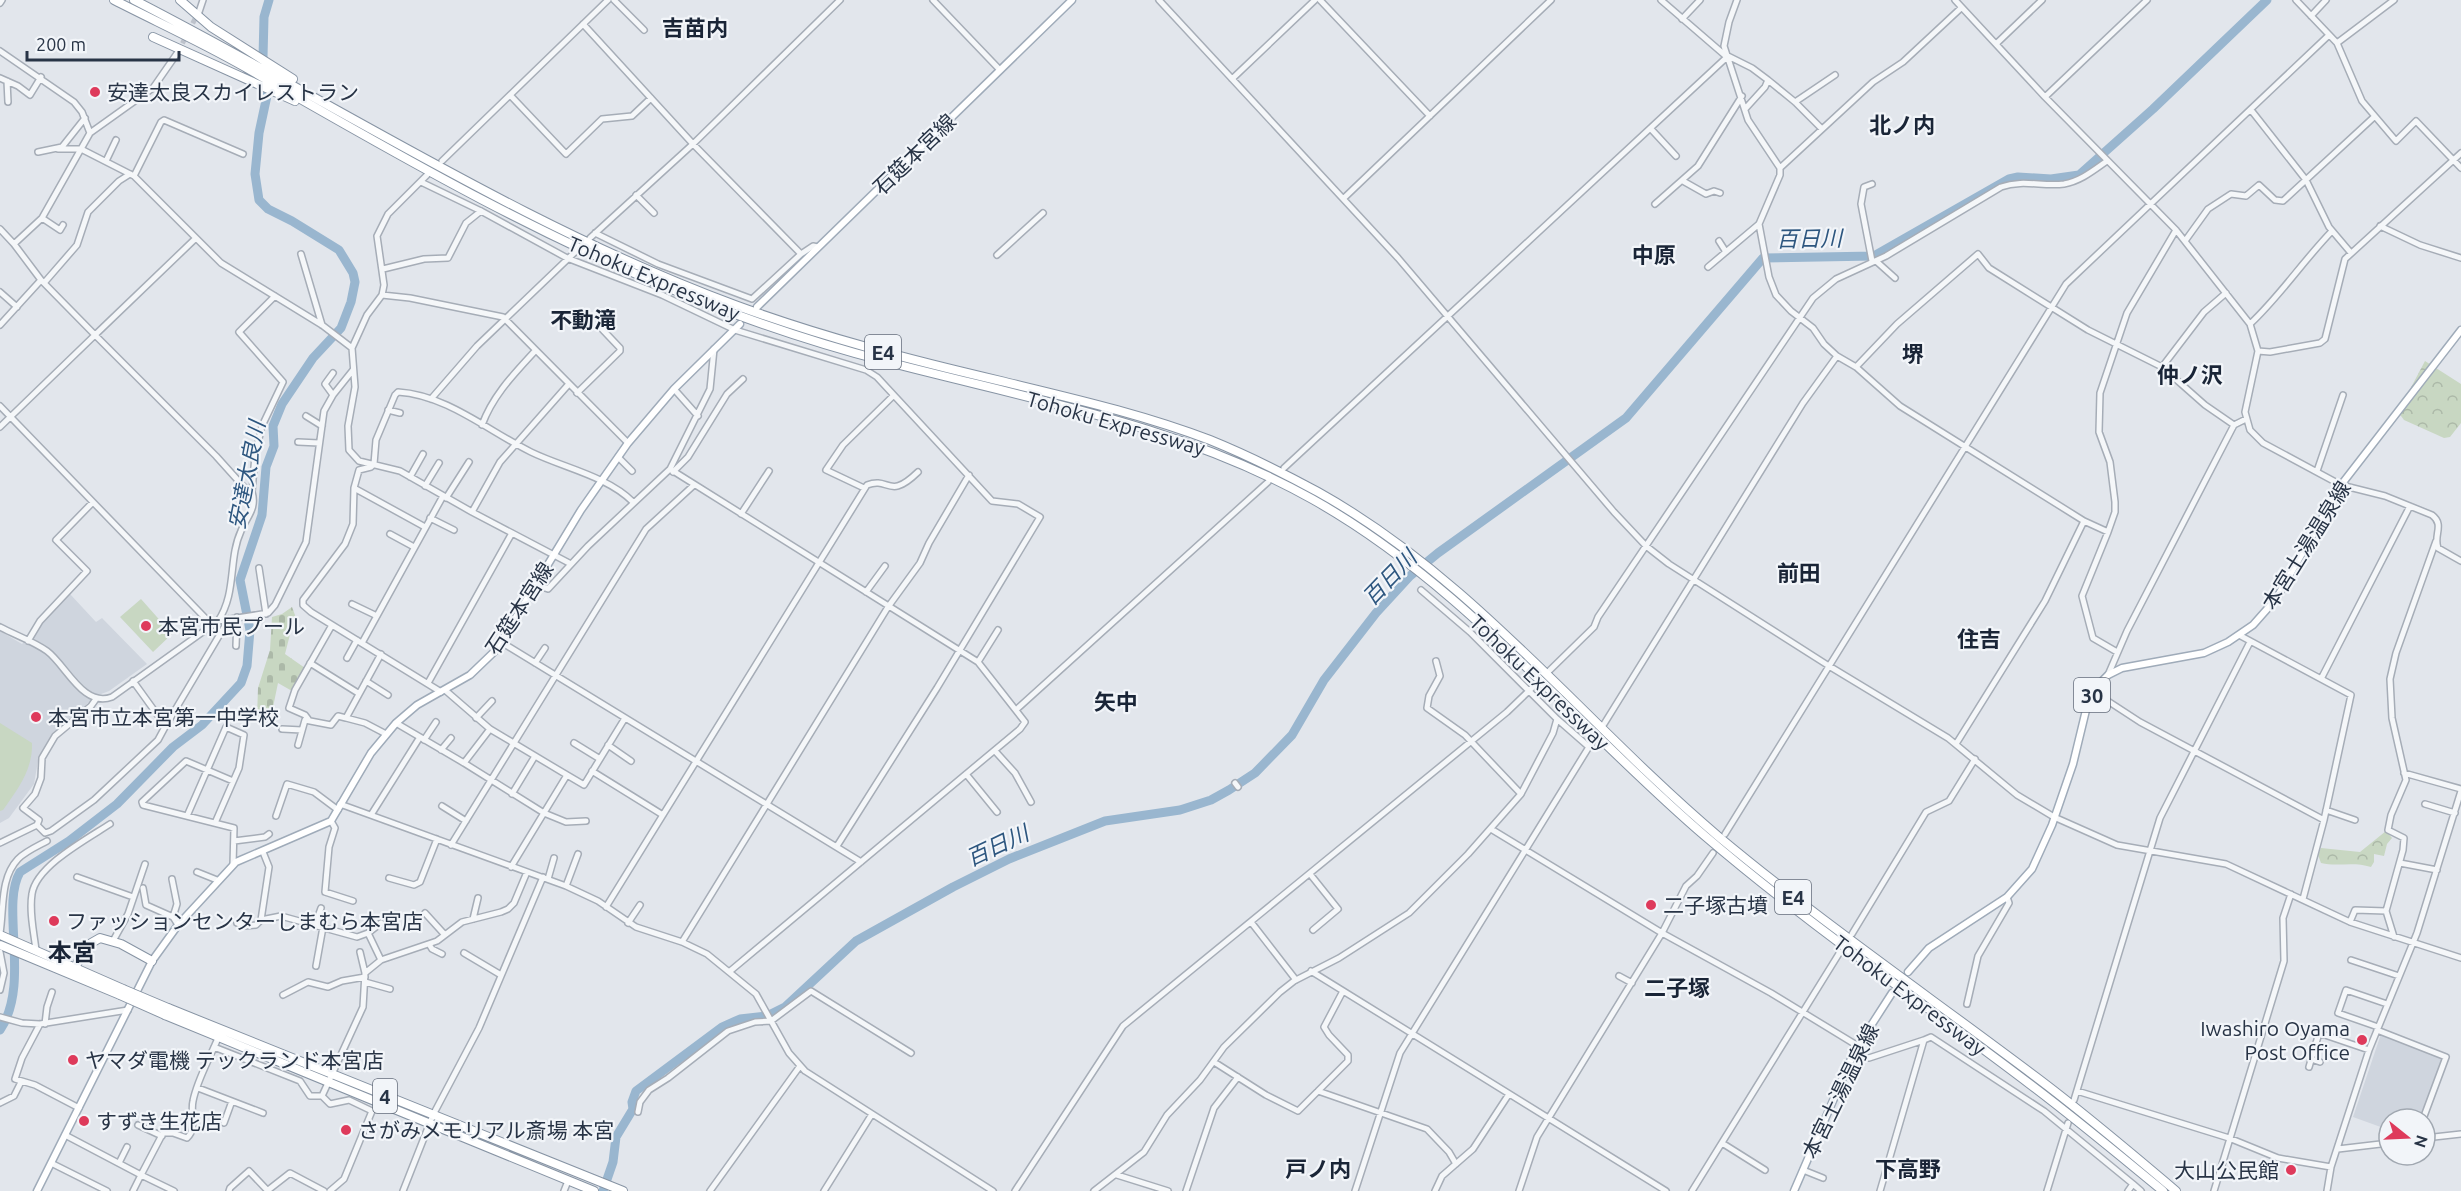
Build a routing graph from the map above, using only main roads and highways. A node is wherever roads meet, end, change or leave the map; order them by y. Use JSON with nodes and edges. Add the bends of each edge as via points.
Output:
{"nodes":[{"id":1,"x":114,"y":0,"type":"edge"},
{"id":2,"x":134,"y":0,"type":"edge"},
{"id":3,"x":180,"y":0,"type":"edge"},
{"id":4,"x":1072,"y":0,"type":"edge"},
{"id":5,"x":153,"y":37,"type":"dead end"},
{"id":6,"x":254,"y":58,"type":"junction"},
{"id":7,"x":252,"y":76,"type":"junction"},
{"id":8,"x":348,"y":120,"type":"junction"},
{"id":9,"x":757,"y":307,"type":"dead end"},
{"id":10,"x":740,"y":324,"type":"dead end"},
{"id":11,"x":2461,"y":330,"type":"edge"},
{"id":12,"x":1433,"y":576,"type":"junction"},
{"id":13,"x":1,"y":934,"type":"edge"},
{"id":14,"x":0,"y":948,"type":"edge"},
{"id":15,"x":34,"y":952,"type":"junction"},
{"id":16,"x":152,"y":961,"type":"junction"},
{"id":17,"x":74,"y":971,"type":"junction"},
{"id":18,"x":1908,"y":972,"type":"dead end"},
{"id":19,"x":1892,"y":993,"type":"dead end"},
{"id":20,"x":167,"y":1012,"type":"junction"},
{"id":21,"x":330,"y":1079,"type":"junction"},
{"id":22,"x":431,"y":1119,"type":"junction"},
{"id":23,"x":621,"y":1190,"type":"edge"},
{"id":24,"x":37,"y":1191,"type":"edge"},
{"id":25,"x":594,"y":1191,"type":"edge"},
{"id":26,"x":1794,"y":1191,"type":"edge"},
{"id":27,"x":2163,"y":1191,"type":"edge"},
{"id":28,"x":2176,"y":1191,"type":"edge"}],
"edges":[{"from":1,"to":7,"type":"highway","name":"Tohoku Expressway","number":"E4"},
{"from":2,"to":6,"type":"highway"},
{"from":3,"to":6,"type":"highway"},
{"from":4,"to":9,"type":"main road","name":"石筵本宮線"},
{"from":5,"to":7,"type":"highway"},
{"from":6,"to":8,"type":"highway"},
{"from":7,"to":8,"type":"highway","name":"Tohoku Expressway","number":"E4"},
{"from":8,"to":12,"type":"highway","name":"Tohoku Expressway","number":"E4","via":[[448,180],[660,285],[836,348],[1094,412],[1208,449],[1314,500]]},
{"from":8,"to":12,"type":"highway","name":"Tohoku Expressway","number":"E4","via":[[572,234],[734,305],[839,340],[1096,404],[1210,440],[1327,498],[1379,530],[1422,562]]},
{"from":10,"to":16,"type":"main road","name":"石筵本宮線","via":[[628,443],[600,481],[501,642],[481,666],[417,705],[396,723],[371,753],[331,821],[233,865],[178,925]]},
{"from":11,"to":18,"type":"main road","name":"本宮土湯温泉線","number":"30","via":[[2341,484],[2276,599],[2258,620],[2204,653],[2129,666],[2108,675],[2087,706],[2073,764],[2032,869],[2007,897],[1935,943]]},
{"from":12,"to":27,"type":"highway","name":"Tohoku Expressway","number":"E4","via":[[1710,841],[1792,907],[2066,1111]]},
{"from":12,"to":28,"type":"highway","name":"Tohoku Expressway","number":"E4","via":[[1494,624],[1646,772],[1715,833],[1797,900],[2069,1102]]},
{"from":13,"to":15,"type":"highway","number":"4"},
{"from":14,"to":15,"type":"highway","number":"4"},
{"from":15,"to":17,"type":"highway","number":"4"},
{"from":16,"to":17,"type":"highway","via":[[113,940],[100,938],[82,951]]},
{"from":16,"to":24,"type":"main road"},
{"from":17,"to":20,"type":"highway","number":"4","bridge":true},
{"from":19,"to":26,"type":"main road","name":"本宮土湯温泉線","via":[[1856,1049]]},
{"from":20,"to":21,"type":"highway","number":"4"},
{"from":20,"to":21,"type":"highway","number":"4","via":[[218,1038]]},
{"from":21,"to":22,"type":"highway","number":"4"},
{"from":22,"to":23,"type":"highway","number":"4"},
{"from":22,"to":25,"type":"highway","number":"4"}]}
